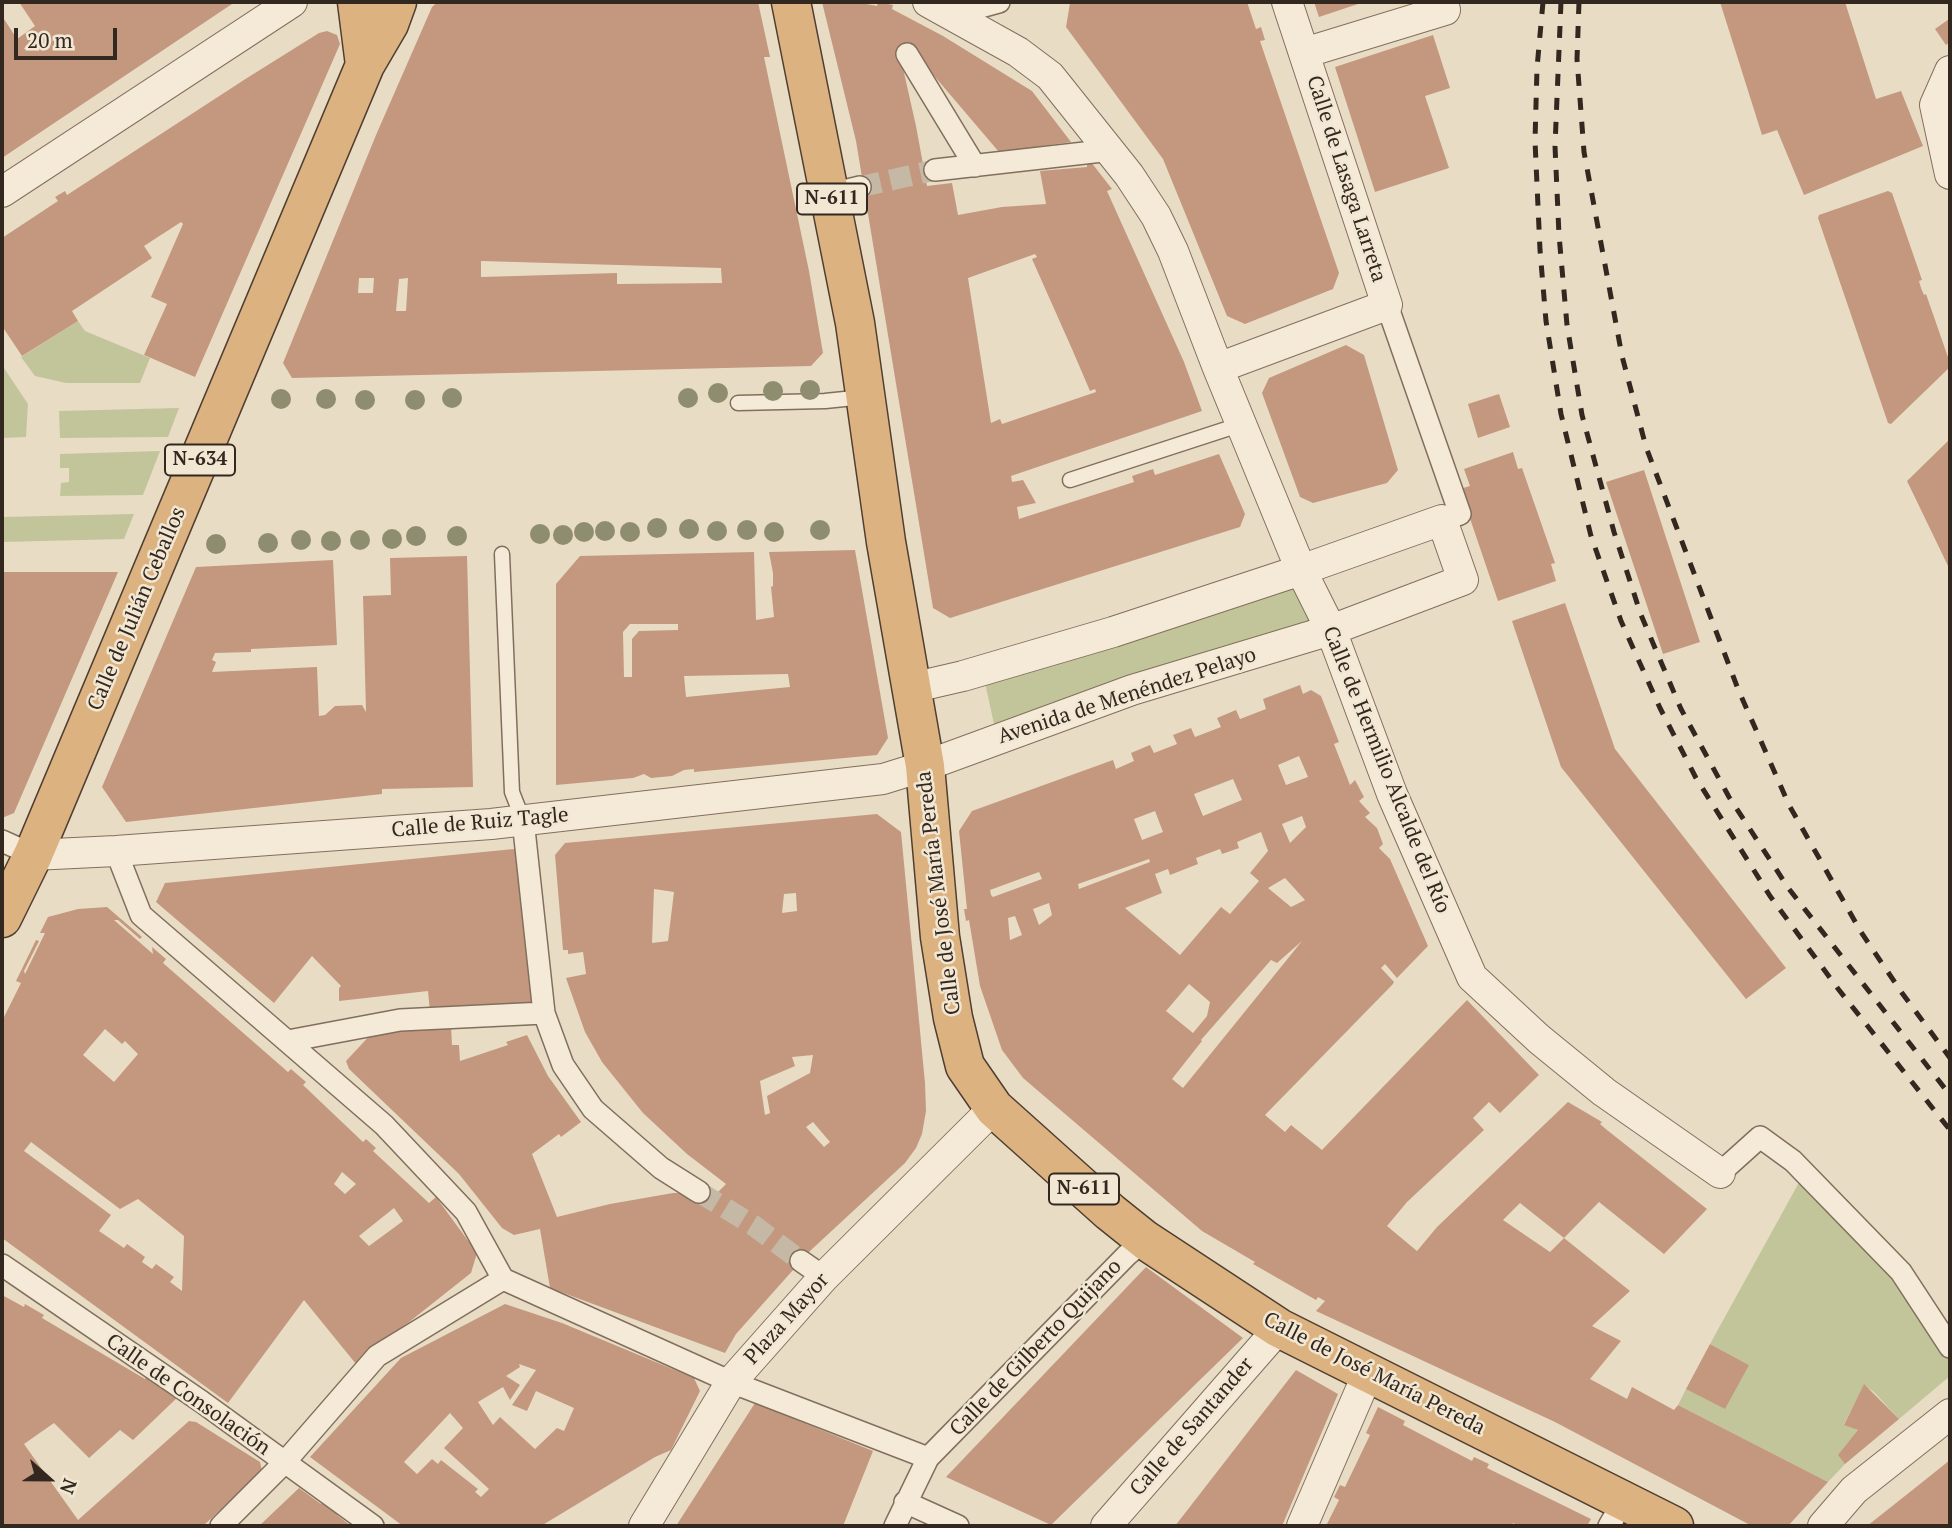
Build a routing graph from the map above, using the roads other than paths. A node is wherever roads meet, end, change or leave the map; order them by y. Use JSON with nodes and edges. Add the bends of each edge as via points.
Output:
{"nodes":[{"id":1,"x":292,"y":2,"type":"edge"},
{"id":2,"x":357,"y":2,"type":"edge"},
{"id":3,"x":397,"y":2,"type":"edge"},
{"id":4,"x":790,"y":2,"type":"edge"},
{"id":5,"x":999,"y":2,"type":"edge"},
{"id":6,"x":1287,"y":2,"type":"edge"},
{"id":7,"x":1443,"y":2,"type":"edge"},
{"id":8,"x":940,"y":9,"type":"edge"},
{"id":9,"x":1304,"y":53,"type":"junction"},
{"id":10,"x":906,"y":54,"type":"dead end"},
{"id":11,"x":365,"y":65,"type":"junction"},
{"id":12,"x":1950,"y":71,"type":"edge"},
{"id":13,"x":1111,"y":150,"type":"junction"},
{"id":14,"x":975,"y":166,"type":"junction"},
{"id":15,"x":936,"y":170,"type":"tunnel mouth"},
{"id":16,"x":1950,"y":174,"type":"edge"},
{"id":17,"x":2,"y":192,"type":"edge"},
{"id":18,"x":1387,"y":305,"type":"junction"},
{"id":19,"x":1218,"y":368,"type":"junction"},
{"id":20,"x":866,"y":397,"type":"junction"},
{"id":21,"x":738,"y":403,"type":"dead end"},
{"id":22,"x":1242,"y":424,"type":"junction"},
{"id":23,"x":1070,"y":480,"type":"dead end"},
{"id":24,"x":1442,"y":520,"type":"junction"},
{"id":25,"x":502,"y":554,"type":"dead end"},
{"id":26,"x":1301,"y":570,"type":"junction"},
{"id":27,"x":1331,"y":630,"type":"junction"},
{"id":28,"x":911,"y":688,"type":"junction"},
{"id":29,"x":925,"y":766,"type":"junction"},
{"id":30,"x":523,"y":820,"type":"junction"},
{"id":31,"x":17,"y":848,"type":"edge"},
{"id":32,"x":116,"y":851,"type":"junction"},
{"id":33,"x":2,"y":918,"type":"edge"},
{"id":34,"x":544,"y":1013,"type":"junction"},
{"id":35,"x":288,"y":1041,"type":"junction"},
{"id":36,"x":994,"y":1108,"type":"junction"},
{"id":37,"x":1720,"y":1173,"type":"joint"},
{"id":38,"x":699,"y":1192,"type":"tunnel mouth"},
{"id":39,"x":1145,"y":1240,"type":"junction"},
{"id":40,"x":2,"y":1265,"type":"edge"},
{"id":41,"x":503,"y":1279,"type":"junction"},
{"id":42,"x":1279,"y":1328,"type":"junction"},
{"id":43,"x":1950,"y":1347,"type":"edge"},
{"id":44,"x":1368,"y":1373,"type":"junction"},
{"id":45,"x":731,"y":1382,"type":"junction"},
{"id":46,"x":1950,"y":1414,"type":"edge"},
{"id":47,"x":928,"y":1458,"type":"junction"},
{"id":48,"x":284,"y":1463,"type":"junction"},
{"id":49,"x":905,"y":1502,"type":"junction"},
{"id":50,"x":1616,"y":1513,"type":"edge"},
{"id":51,"x":221,"y":1526,"type":"edge"},
{"id":52,"x":373,"y":1526,"type":"edge"},
{"id":53,"x":644,"y":1526,"type":"edge"},
{"id":54,"x":895,"y":1526,"type":"edge"},
{"id":55,"x":958,"y":1526,"type":"edge"},
{"id":56,"x":1106,"y":1526,"type":"edge"},
{"id":57,"x":1302,"y":1526,"type":"edge"},
{"id":58,"x":1674,"y":1526,"type":"edge"},
{"id":59,"x":1823,"y":1526,"type":"edge"}],
"edges":[{"from":1,"to":17,"type":"street"},
{"from":2,"to":11,"type":"highway"},
{"from":3,"to":11,"type":"highway","name":"Calle de Julián Ceballos","number":"N-634"},
{"from":4,"to":20,"type":"highway","name":"Calle de José María Pereda","number":"N-611","via":[[845,190]]},
{"from":5,"to":8,"type":"street"},
{"from":6,"to":9,"type":"street","name":"Calle de Lasaga Larreta"},
{"from":7,"to":9,"type":"street","name":"Calle de Lasaga Larreta","via":[[1446,10]]},
{"from":8,"to":13,"type":"street","name":"Calle de Hermilio Alcalde del Río","via":[[1050,76]]},
{"from":9,"to":18,"type":"street","name":"Calle de Lasaga Larreta"},
{"from":10,"to":14,"type":"street"},
{"from":11,"to":31,"type":"highway","name":"Calle de Julián Ceballos","number":"N-634"},
{"from":12,"to":16,"type":"street","via":[[1935,105]]},
{"from":13,"to":14,"type":"street"},
{"from":13,"to":19,"type":"street","name":"Calle de Hermilio Alcalde del Río","via":[[1174,251]]},
{"from":14,"to":15,"type":"street"},
{"from":18,"to":19,"type":"street","name":"Calle de Lasaga Larreta"},
{"from":18,"to":24,"type":"street","name":"Calle de Lasaga Larreta","via":[[1460,514]]},
{"from":19,"to":22,"type":"street","name":"Calle de Hermilio Alcalde del Río"},
{"from":20,"to":21,"type":"lane"},
{"from":20,"to":28,"type":"highway","name":"Calle de José María Pereda","number":"N-611"},
{"from":22,"to":23,"type":"lane"},
{"from":22,"to":26,"type":"street","name":"Calle de Hermilio Alcalde del Río"},
{"from":24,"to":26,"type":"street"},
{"from":24,"to":27,"type":"street","name":"Avenida de Menéndez Pelayo","via":[[1463,580]]},
{"from":25,"to":30,"type":"lane","via":[[512,792]]},
{"from":26,"to":27,"type":"street","name":"Calle de Hermilio Alcalde del Río"},
{"from":26,"to":28,"type":"street","via":[[1113,632]]},
{"from":27,"to":29,"type":"street","name":"Avenida de Menéndez Pelayo","via":[[1132,690]]},
{"from":27,"to":37,"type":"street","name":"Calle de Hermilio Alcalde del Río","via":[[1392,794],[1472,977],[1604,1092]]},
{"from":28,"to":29,"type":"highway","name":"Calle de José María Pereda","number":"N-611"},
{"from":29,"to":30,"type":"street","name":"Calle de Ruiz Tagle","via":[[883,779]]},
{"from":29,"to":36,"type":"highway","name":"Calle de José María Pereda","number":"N-611","via":[[940,937],[953,1018],[965,1066]]},
{"from":30,"to":32,"type":"street","name":"Calle de Ruiz Tagle"},
{"from":30,"to":34,"type":"street"},
{"from":31,"to":32,"type":"street","name":"Calle de Ruiz Tagle"},
{"from":31,"to":33,"type":"highway","name":"Calle de Julián Ceballos","number":"N-634"},
{"from":32,"to":35,"type":"street","via":[[141,915]]},
{"from":34,"to":35,"type":"street","via":[[400,1020]]},
{"from":34,"to":38,"type":"street","via":[[563,1065],[593,1109],[661,1168]]},
{"from":35,"to":41,"type":"street","via":[[384,1125],[466,1212]]},
{"from":36,"to":39,"type":"highway","name":"Calle de José María Pereda","number":"N-611"},
{"from":36,"to":45,"type":"street","name":"Plaza Mayor","via":[[813,1269]]},
{"from":37,"to":43,"type":"street","name":"Calle de Hermilio Alcalde del Río","via":[[1760,1137],[1794,1161],[1901,1272]]},
{"from":39,"to":42,"type":"highway","name":"Calle de José María Pereda","number":"N-611"},
{"from":39,"to":47,"type":"street","name":"Calle de Gilberto Quijano"},
{"from":40,"to":48,"type":"street","name":"Calle de Consolación"},
{"from":41,"to":45,"type":"street"},
{"from":41,"to":48,"type":"street","via":[[377,1356]]},
{"from":42,"to":44,"type":"highway","name":"Calle de José María Pereda","number":"N-611"},
{"from":42,"to":56,"type":"street","name":"Calle de Santander"},
{"from":44,"to":50,"type":"highway","name":"Calle de José María Pereda","number":"N-611"},
{"from":44,"to":57,"type":"street"},
{"from":45,"to":47,"type":"street","name":"Plaza Mayor"},
{"from":45,"to":53,"type":"street"},
{"from":46,"to":59,"type":"street","via":[[1854,1489]]},
{"from":47,"to":49,"type":"street","name":"Calle de Gilberto Quijano"},
{"from":48,"to":51,"type":"street"},
{"from":48,"to":52,"type":"street","name":"Calle de Consolación"},
{"from":49,"to":54,"type":"street","name":"Calle de Gilberto Quijano"},
{"from":49,"to":55,"type":"street"},
{"from":50,"to":58,"type":"highway","name":"Calle de José María Pereda","number":"N-611"}]}
